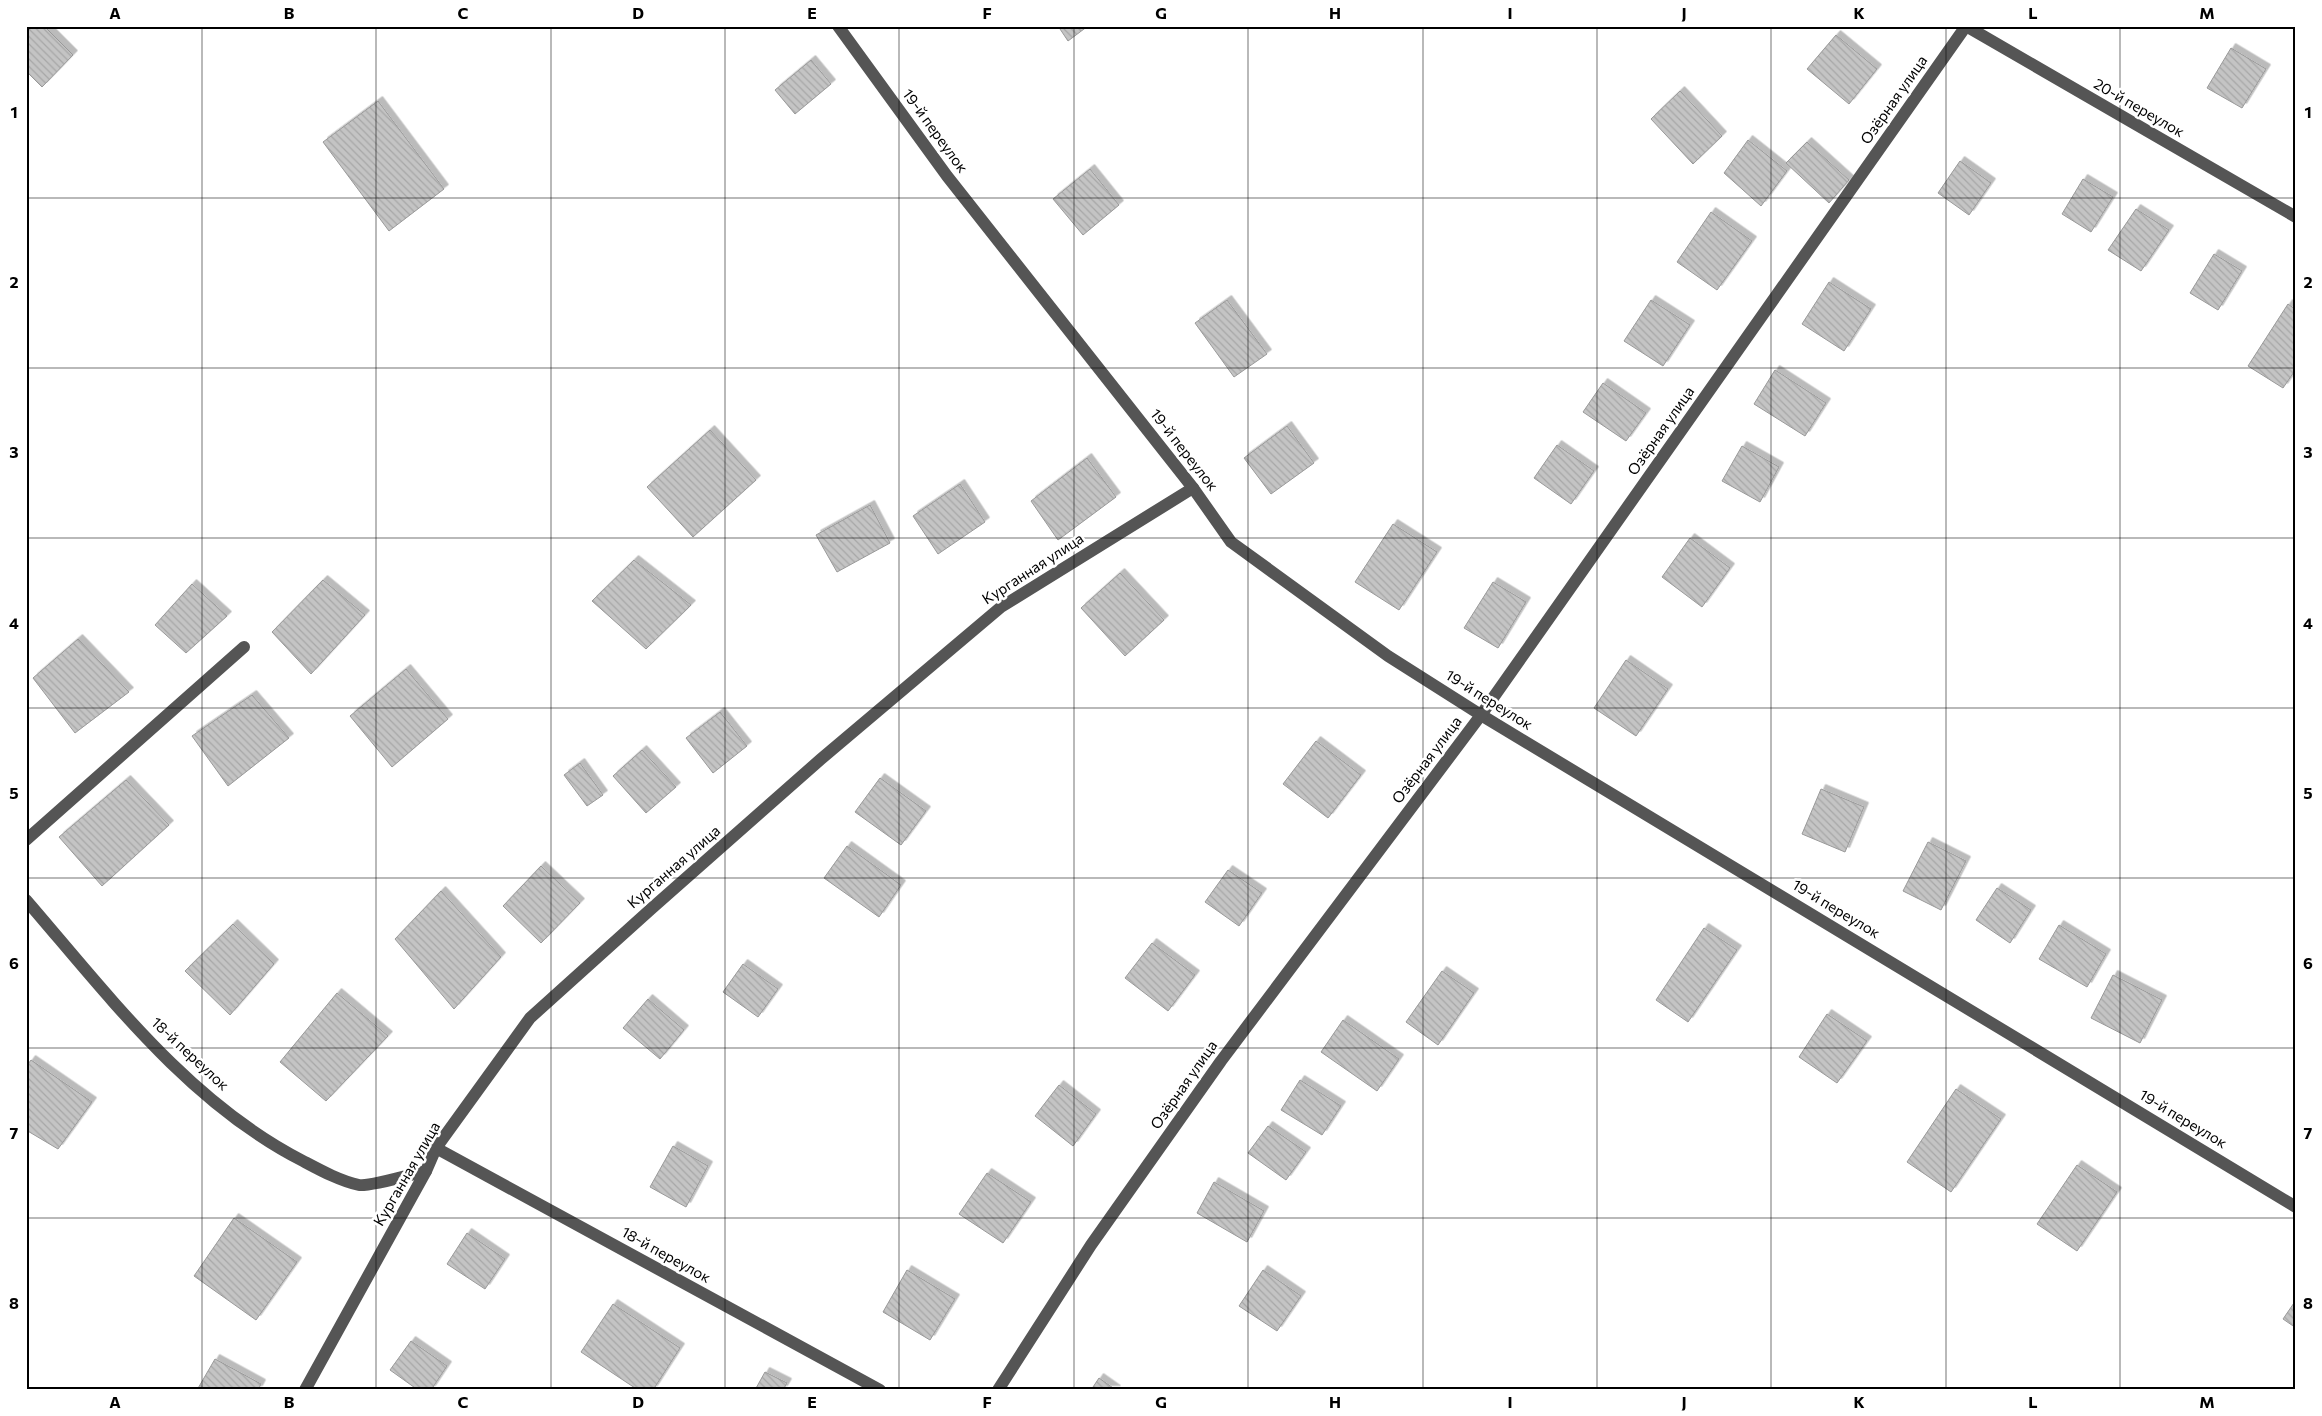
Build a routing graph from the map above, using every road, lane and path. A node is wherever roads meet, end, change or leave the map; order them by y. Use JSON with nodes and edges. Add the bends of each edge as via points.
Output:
{"nodes":[{"id":1,"x":838,"y":26,"type":"edge"},
{"id":2,"x":1966,"y":26,"type":"edge"},
{"id":3,"x":2296,"y":218,"type":"edge"},
{"id":4,"x":1193,"y":488,"type":"junction"},
{"id":5,"x":244,"y":647,"type":"dead end"},
{"id":6,"x":1481,"y":715,"type":"junction"},
{"id":7,"x":26,"y":840,"type":"edge"},
{"id":8,"x":26,"y":900,"type":"edge"},
{"id":9,"x":436,"y":1148,"type":"junction"},
{"id":10,"x":426,"y":1171,"type":"junction"},
{"id":11,"x":2296,"y":1207,"type":"edge"},
{"id":12,"x":305,"y":1390,"type":"edge"},
{"id":13,"x":880,"y":1390,"type":"edge"},
{"id":14,"x":998,"y":1390,"type":"edge"}],
"edges":[{"from":1,"to":4,"type":"street","name":"19-й переулок","via":[[947,176]]},
{"from":2,"to":3,"type":"street","name":"20-й переулок"},
{"from":2,"to":6,"type":"street","name":"Озёрная улица"},
{"from":4,"to":6,"type":"street","name":"19-й переулок","via":[[1231,542],[1388,656]]},
{"from":4,"to":9,"type":"street","name":"Курганная улица","via":[[1001,607],[814,766],[530,1018]]},
{"from":5,"to":7,"type":"street"},
{"from":6,"to":11,"type":"street","name":"19-й переулок"},
{"from":6,"to":14,"type":"street","name":"Озёрная улица","via":[[1221,1061],[1091,1245]]},
{"from":8,"to":10,"type":"street","name":"18-й переулок","via":[[126,1015],[196,1087],[271,1145],[318,1169],[361,1185]]},
{"from":9,"to":10,"type":"street","name":"Курганная улица"},
{"from":9,"to":13,"type":"street","name":"18-й переулок"},
{"from":10,"to":12,"type":"street","name":"Курганная улица"}]}
